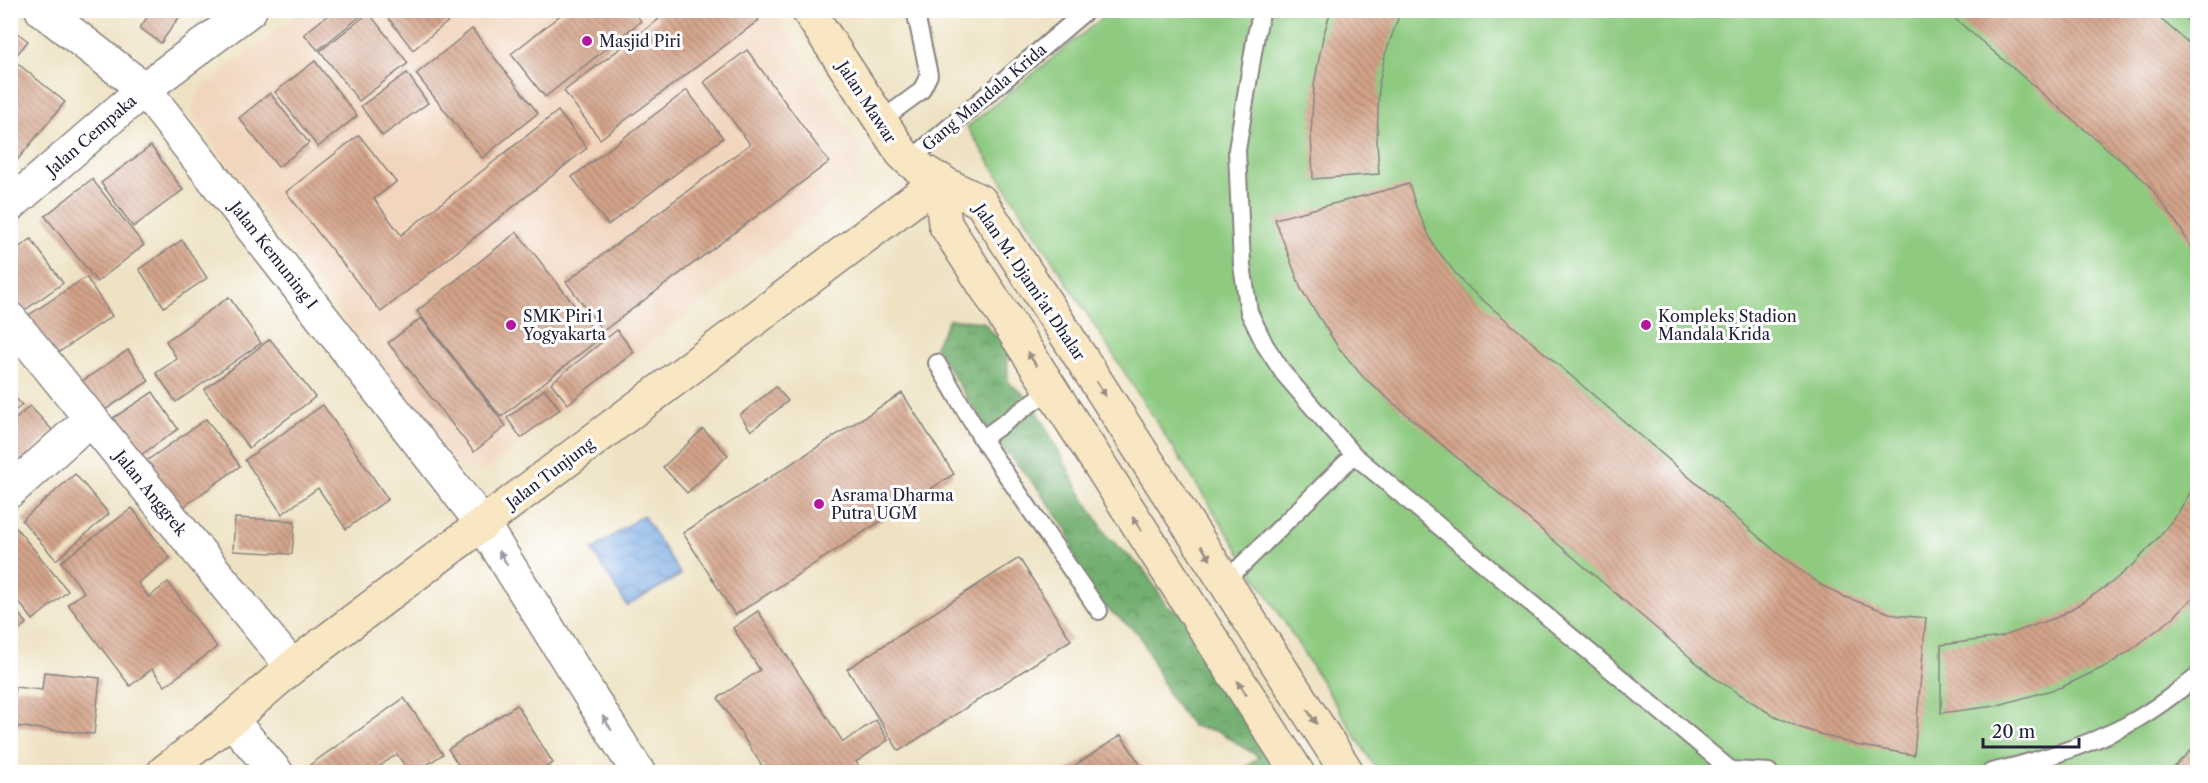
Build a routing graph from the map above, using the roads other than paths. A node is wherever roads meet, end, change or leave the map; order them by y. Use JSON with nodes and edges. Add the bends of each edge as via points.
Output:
{"nodes":[{"id":1,"x":42,"y":10,"type":"edge"},
{"id":2,"x":250,"y":10,"type":"edge"},
{"id":3,"x":808,"y":10,"type":"edge"},
{"id":4,"x":915,"y":10,"type":"edge"},
{"id":5,"x":1087,"y":10,"type":"edge"},
{"id":6,"x":1262,"y":10,"type":"edge"},
{"id":7,"x":2190,"y":10,"type":"edge"},
{"id":8,"x":2198,"y":18,"type":"edge"},
{"id":9,"x":144,"y":89,"type":"junction"},
{"id":10,"x":880,"y":121,"type":"junction"},
{"id":11,"x":909,"y":160,"type":"junction"},
{"id":12,"x":940,"y":180,"type":"junction"},
{"id":13,"x":10,"y":205,"type":"edge"},
{"id":14,"x":10,"y":319,"type":"edge"},
{"id":15,"x":937,"y":363,"type":"dead end"},
{"id":16,"x":1051,"y":389,"type":"junction"},
{"id":17,"x":91,"y":418,"type":"junction"},
{"id":18,"x":982,"y":439,"type":"junction"},
{"id":19,"x":1137,"y":444,"type":"junction"},
{"id":20,"x":1354,"y":455,"type":"junction"},
{"id":21,"x":1101,"y":467,"type":"junction"},
{"id":22,"x":10,"y":491,"type":"edge"},
{"id":23,"x":482,"y":523,"type":"junction"},
{"id":24,"x":1223,"y":580,"type":"junction"},
{"id":25,"x":1100,"y":611,"type":"dead end"},
{"id":26,"x":1246,"y":615,"type":"junction"},
{"id":27,"x":1209,"y":636,"type":"junction"},
{"id":28,"x":292,"y":668,"type":"junction"},
{"id":29,"x":2198,"y":676,"type":"edge"},
{"id":30,"x":231,"y":720,"type":"junction"},
{"id":31,"x":1731,"y":771,"type":"edge"},
{"id":32,"x":165,"y":772,"type":"edge"},
{"id":33,"x":276,"y":772,"type":"edge"},
{"id":34,"x":638,"y":772,"type":"edge"},
{"id":35,"x":1297,"y":772,"type":"edge"},
{"id":36,"x":1346,"y":772,"type":"edge"},
{"id":37,"x":1769,"y":772,"type":"edge"},
{"id":38,"x":1991,"y":772,"type":"edge"}],
"edges":[{"from":1,"to":9,"type":"street","name":"Jalan Kemuning I"},
{"from":2,"to":9,"type":"street","name":"Jalan Cempaka"},
{"from":3,"to":10,"type":"street","name":"Jalan Mawar"},
{"from":4,"to":10,"type":"lane","via":[[929,75],[921,91]]},
{"from":5,"to":11,"type":"lane","name":"Gang Mandala Krida"},
{"from":6,"to":20,"type":"lane","via":[[1237,150],[1242,265],[1249,312],[1284,374]]},
{"from":7,"to":8,"type":"lane"},
{"from":9,"to":13,"type":"street","name":"Jalan Cempaka"},
{"from":9,"to":23,"type":"street","name":"Jalan Kemuning I"},
{"from":10,"to":11,"type":"street","name":"Jalan Mawar"},
{"from":11,"to":12,"type":"street","name":"Jalan Mawar"},
{"from":16,"to":12,"type":"street","one_way":true,"via":[[945,224]]},
{"from":12,"to":19,"type":"street","name":"Jalan M. Djami'at Dhalar","one_way":true,"via":[[981,202]]},
{"from":12,"to":23,"type":"street","name":"Jalan Tunjung"},
{"from":14,"to":17,"type":"street","name":"Jalan Anggrek"},
{"from":15,"to":18,"type":"lane"},
{"from":16,"to":18,"type":"lane"},
{"from":16,"to":21,"type":"street"},
{"from":17,"to":22,"type":"street"},
{"from":17,"to":28,"type":"street","name":"Jalan Anggrek"},
{"from":18,"to":25,"type":"lane"},
{"from":19,"to":21,"type":"street"},
{"from":19,"to":24,"type":"street","name":"Jalan M. Djami'at Dhalar","one_way":true},
{"from":20,"to":24,"type":"lane"},
{"from":20,"to":31,"type":"lane"},
{"from":27,"to":21,"type":"street","one_way":true},
{"from":23,"to":28,"type":"street","name":"Jalan Tunjung"},
{"from":34,"to":23,"type":"street","name":"Jalan Kemuning I","one_way":true},
{"from":24,"to":26,"type":"street","name":"Jalan M. Djami'at Dhalar"},
{"from":26,"to":27,"type":"street"},
{"from":26,"to":36,"type":"street","name":"Jalan M. Djami'at Dhalar","one_way":true},
{"from":35,"to":27,"type":"street","one_way":true},
{"from":28,"to":30,"type":"street","name":"Jalan Tunjung"},
{"from":29,"to":38,"type":"lane","via":[[2119,729],[2068,750]]},
{"from":30,"to":32,"type":"street","name":"Jalan Tunjung"},
{"from":30,"to":33,"type":"street"},
{"from":31,"to":37,"type":"lane"}]}
